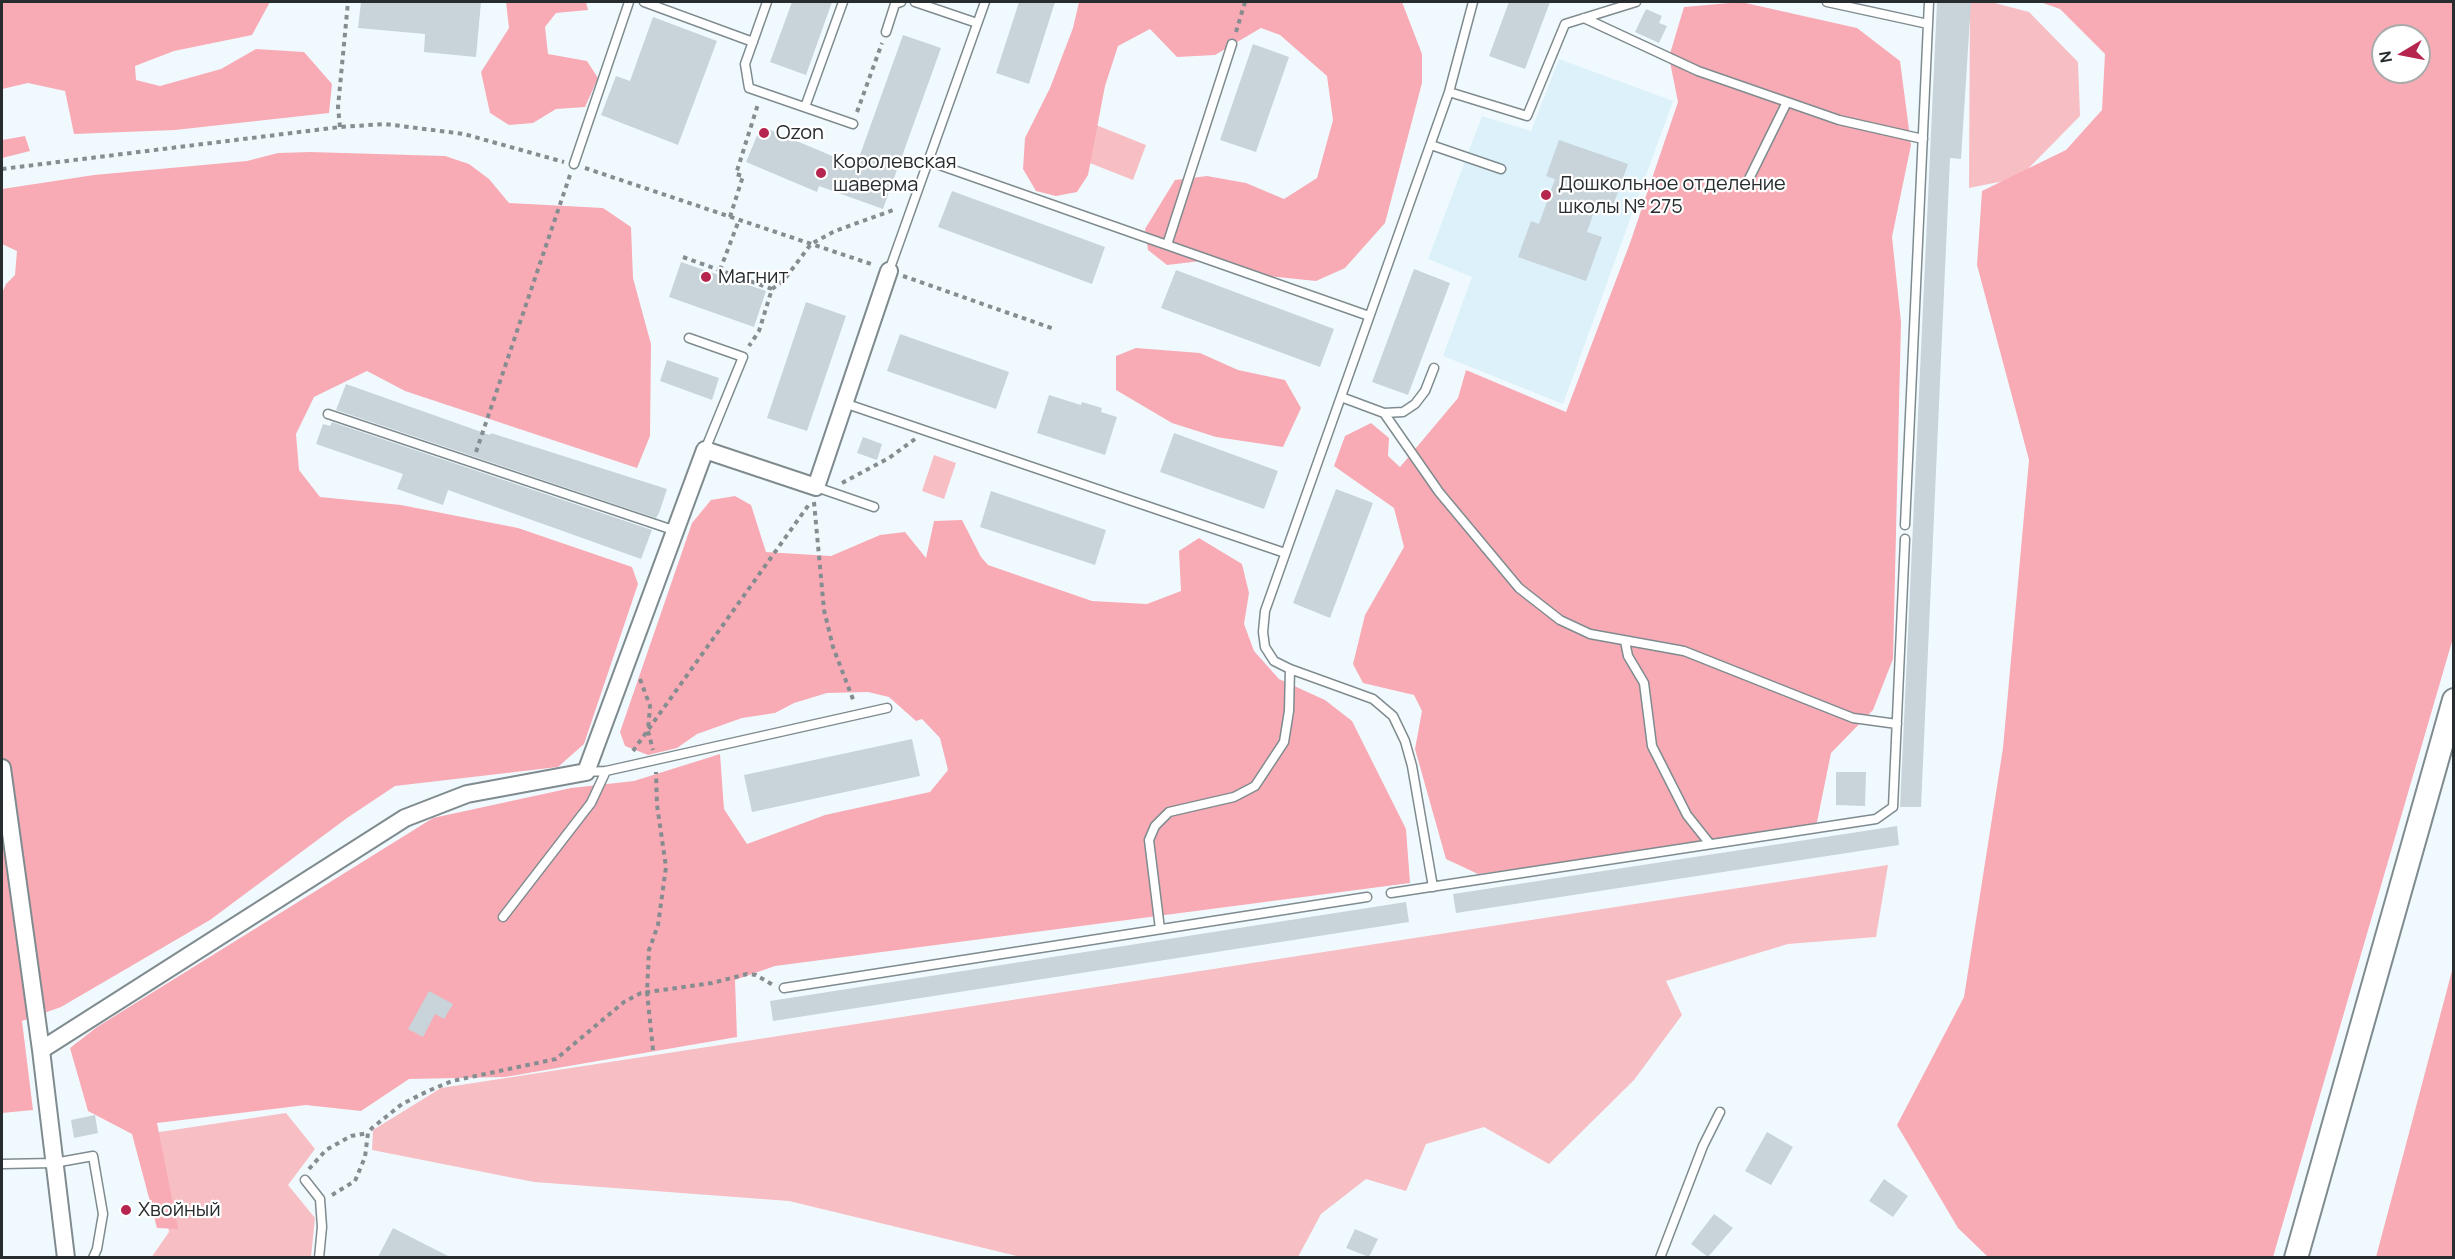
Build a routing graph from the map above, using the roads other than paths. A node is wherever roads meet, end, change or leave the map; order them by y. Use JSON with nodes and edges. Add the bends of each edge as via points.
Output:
{"nodes":[{"id":1,"x":629,"y":2,"type":"edge"},
{"id":2,"x":644,"y":2,"type":"edge"},
{"id":3,"x":767,"y":2,"type":"edge"},
{"id":4,"x":843,"y":2,"type":"edge"},
{"id":5,"x":901,"y":2,"type":"edge"},
{"id":6,"x":915,"y":2,"type":"edge"},
{"id":7,"x":985,"y":2,"type":"edge"},
{"id":8,"x":1473,"y":2,"type":"edge"},
{"id":9,"x":1636,"y":2,"type":"edge"},
{"id":10,"x":1827,"y":2,"type":"edge"},
{"id":11,"x":1929,"y":2,"type":"edge"},
{"id":12,"x":1584,"y":18,"type":"junction"},
{"id":13,"x":977,"y":23,"type":"junction"},
{"id":14,"x":1928,"y":24,"type":"junction"},
{"id":15,"x":886,"y":32,"type":"road end"},
{"id":16,"x":753,"y":42,"type":"junction"},
{"id":17,"x":1232,"y":44,"type":"road end"},
{"id":18,"x":1449,"y":92,"type":"junction"},
{"id":19,"x":1787,"y":102,"type":"junction"},
{"id":20,"x":805,"y":107,"type":"junction"},
{"id":21,"x":853,"y":124,"type":"road end"},
{"id":22,"x":1923,"y":139,"type":"junction"},
{"id":23,"x":1431,"y":145,"type":"junction"},
{"id":24,"x":928,"y":161,"type":"junction"},
{"id":25,"x":574,"y":164,"type":"road end"},
{"id":26,"x":1501,"y":169,"type":"dead end"},
{"id":27,"x":1748,"y":181,"type":"dead end"},
{"id":28,"x":1167,"y":245,"type":"junction"},
{"id":29,"x":889,"y":271,"type":"joint"},
{"id":30,"x":1370,"y":316,"type":"junction"},
{"id":31,"x":689,"y":338,"type":"dead end"},
{"id":32,"x":1434,"y":369,"type":"dead end"},
{"id":33,"x":1341,"y":397,"type":"junction"},
{"id":34,"x":844,"y":403,"type":"junction"},
{"id":35,"x":1384,"y":413,"type":"junction"},
{"id":36,"x":328,"y":414,"type":"dead end"},
{"id":37,"x":705,"y":450,"type":"junction"},
{"id":38,"x":822,"y":489,"type":"junction"},
{"id":39,"x":874,"y":507,"type":"dead end"},
{"id":40,"x":1905,"y":525,"type":"dead end"},
{"id":41,"x":676,"y":531,"type":"junction"},
{"id":42,"x":1905,"y":539,"type":"dead end"},
{"id":43,"x":1285,"y":553,"type":"junction"},
{"id":44,"x":1625,"y":641,"type":"junction"},
{"id":45,"x":1290,"y":669,"type":"junction"},
{"id":46,"x":2454,"y":700,"type":"edge"},
{"id":47,"x":887,"y":708,"type":"dead end"},
{"id":48,"x":1897,"y":724,"type":"junction"},
{"id":49,"x":2,"y":768,"type":"edge"},
{"id":50,"x":606,"y":771,"type":"junction"},
{"id":51,"x":586,"y":772,"type":"junction"},
{"id":52,"x":1710,"y":844,"type":"junction"},
{"id":53,"x":1433,"y":887,"type":"junction"},
{"id":54,"x":1391,"y":894,"type":"dead end"},
{"id":55,"x":1367,"y":897,"type":"dead end"},
{"id":56,"x":503,"y":917,"type":"dead end"},
{"id":57,"x":1160,"y":929,"type":"junction"},
{"id":58,"x":784,"y":988,"type":"road end"},
{"id":59,"x":41,"y":1050,"type":"junction"},
{"id":60,"x":1720,"y":1112,"type":"dead end"},
{"id":61,"x":54,"y":1163,"type":"junction"},
{"id":62,"x":2,"y":1164,"type":"edge"},
{"id":63,"x":305,"y":1180,"type":"road end"},
{"id":64,"x":66,"y":1257,"type":"edge"},
{"id":65,"x":93,"y":1257,"type":"edge"},
{"id":66,"x":319,"y":1257,"type":"edge"},
{"id":67,"x":1660,"y":1257,"type":"edge"},
{"id":68,"x":2296,"y":1257,"type":"edge"}],
"edges":[{"from":1,"to":25,"type":"lane"},
{"from":2,"to":16,"type":"lane"},
{"from":3,"to":16,"type":"lane"},
{"from":4,"to":20,"type":"lane"},
{"from":5,"to":15,"type":"lane","via":[[895,4]]},
{"from":6,"to":13,"type":"lane"},
{"from":7,"to":13,"type":"lane"},
{"from":8,"to":18,"type":"lane"},
{"from":9,"to":12,"type":"lane"},
{"from":10,"to":14,"type":"lane"},
{"from":11,"to":14,"type":"lane"},
{"from":12,"to":18,"type":"lane","via":[[1565,24],[1527,116]]},
{"from":12,"to":19,"type":"lane","via":[[1698,71]]},
{"from":13,"to":24,"type":"lane"},
{"from":14,"to":22,"type":"lane"},
{"from":16,"to":20,"type":"lane","via":[[745,64],[749,88]]},
{"from":17,"to":28,"type":"lane"},
{"from":18,"to":23,"type":"lane"},
{"from":19,"to":22,"type":"lane","via":[[1839,120]]},
{"from":19,"to":27,"type":"lane"},
{"from":20,"to":21,"type":"lane"},
{"from":22,"to":40,"type":"lane"},
{"from":23,"to":26,"type":"lane"},
{"from":23,"to":30,"type":"lane"},
{"from":24,"to":28,"type":"lane"},
{"from":24,"to":29,"type":"lane"},
{"from":28,"to":30,"type":"lane"},
{"from":29,"to":34,"type":"street"},
{"from":30,"to":33,"type":"lane"},
{"from":31,"to":37,"type":"lane","via":[[743,357]]},
{"from":32,"to":35,"type":"lane","via":[[1425,391],[1414,404],[1403,412]]},
{"from":33,"to":35,"type":"lane"},
{"from":33,"to":43,"type":"lane"},
{"from":34,"to":38,"type":"street"},
{"from":34,"to":43,"type":"lane"},
{"from":35,"to":44,"type":"lane","via":[[1439,492],[1519,588],[1560,620],[1590,634]]},
{"from":36,"to":41,"type":"lane"},
{"from":37,"to":38,"type":"street"},
{"from":37,"to":41,"type":"street"},
{"from":38,"to":39,"type":"lane"},
{"from":41,"to":51,"type":"street"},
{"from":42,"to":48,"type":"lane"},
{"from":43,"to":45,"type":"lane","via":[[1265,611],[1263,632],[1265,647],[1275,661]]},
{"from":44,"to":48,"type":"lane","via":[[1684,651],[1853,717]]},
{"from":44,"to":52,"type":"lane","via":[[1628,656],[1644,683],[1652,746],[1687,815]]},
{"from":45,"to":53,"type":"lane","via":[[1373,699],[1393,716],[1412,766]]},
{"from":45,"to":57,"type":"lane","via":[[1284,742],[1256,786],[1234,797],[1169,812],[1155,826],[1149,840]]},
{"from":46,"to":68,"type":"street"},
{"from":47,"to":50,"type":"lane"},
{"from":48,"to":52,"type":"lane","via":[[1893,807],[1876,819]]},
{"from":49,"to":59,"type":"street"},
{"from":50,"to":51,"type":"lane"},
{"from":50,"to":56,"type":"lane","via":[[591,803]]},
{"from":51,"to":59,"type":"street","via":[[467,794],[405,818]]},
{"from":52,"to":53,"type":"lane"},
{"from":53,"to":54,"type":"lane"},
{"from":55,"to":57,"type":"lane"},
{"from":57,"to":58,"type":"lane"},
{"from":59,"to":61,"type":"street"},
{"from":60,"to":67,"type":"lane"},
{"from":61,"to":62,"type":"lane"},
{"from":61,"to":64,"type":"street"},
{"from":61,"to":65,"type":"lane","via":[[93,1155],[103,1214]]},
{"from":63,"to":66,"type":"lane","via":[[320,1199]]}]}
